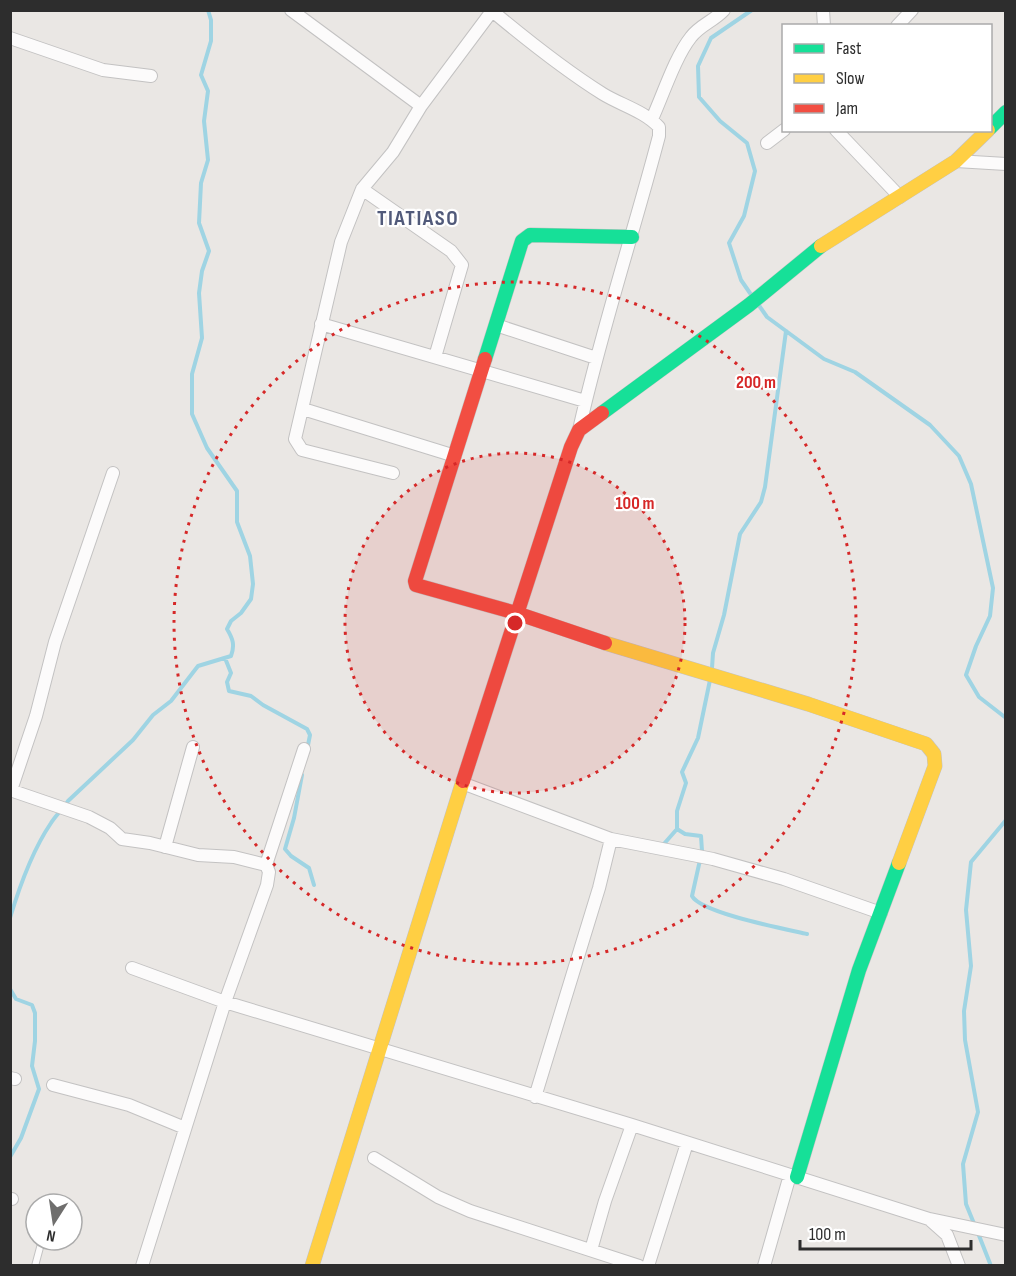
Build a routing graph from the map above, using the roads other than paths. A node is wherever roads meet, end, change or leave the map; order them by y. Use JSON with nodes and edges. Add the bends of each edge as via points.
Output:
{"nodes":[{"id":1,"x":291,"y":10,"type":"edge"},
{"id":2,"x":724,"y":10,"type":"edge"},
{"id":3,"x":912,"y":10,"type":"edge"},
{"id":4,"x":491,"y":11,"type":"edge"},
{"id":5,"x":899,"y":24,"type":"edge"},
{"id":6,"x":10,"y":38,"type":"edge"},
{"id":7,"x":151,"y":76,"type":"dead end"},
{"id":8,"x":421,"y":106,"type":"junction"},
{"id":9,"x":1005,"y":112,"type":"edge"},
{"id":10,"x":652,"y":119,"type":"junction"},
{"id":11,"x":992,"y":126,"type":"edge"},
{"id":12,"x":782,"y":131,"type":"edge"},
{"id":13,"x":838,"y":132,"type":"edge"},
{"id":14,"x":986,"y":132,"type":"edge"},
{"id":15,"x":767,"y":143,"type":"dead end"},
{"id":16,"x":956,"y":161,"type":"junction"},
{"id":17,"x":1005,"y":164,"type":"edge"},
{"id":18,"x":362,"y":189,"type":"junction"},
{"id":19,"x":900,"y":197,"type":"junction"},
{"id":20,"x":632,"y":237,"type":"junction"},
{"id":21,"x":321,"y":324,"type":"junction"},
{"id":22,"x":496,"y":325,"type":"junction"},
{"id":23,"x":435,"y":357,"type":"junction"},
{"id":24,"x":596,"y":358,"type":"junction"},
{"id":25,"x":482,"y":370,"type":"junction"},
{"id":26,"x":585,"y":401,"type":"junction"},
{"id":27,"x":303,"y":409,"type":"junction"},
{"id":28,"x":579,"y":430,"type":"junction"},
{"id":29,"x":455,"y":456,"type":"junction"},
{"id":30,"x":113,"y":473,"type":"dead end"},
{"id":31,"x":393,"y":473,"type":"dead end"},
{"id":32,"x":516,"y":613,"type":"junction"},
{"id":33,"x":193,"y":747,"type":"dead end"},
{"id":34,"x":304,"y":749,"type":"dead end"},
{"id":35,"x":462,"y":783,"type":"junction"},
{"id":36,"x":11,"y":790,"type":"edge"},
{"id":37,"x":611,"y":839,"type":"junction"},
{"id":38,"x":165,"y":847,"type":"junction"},
{"id":39,"x":266,"y":865,"type":"junction"},
{"id":40,"x":880,"y":913,"type":"junction"},
{"id":41,"x":132,"y":968,"type":"dead end"},
{"id":42,"x":225,"y":1002,"type":"junction"},
{"id":43,"x":380,"y":1047,"type":"junction"},
{"id":44,"x":53,"y":1085,"type":"dead end"},
{"id":45,"x":535,"y":1097,"type":"junction"},
{"id":46,"x":632,"y":1125,"type":"junction"},
{"id":47,"x":185,"y":1128,"type":"junction"},
{"id":48,"x":687,"y":1143,"type":"junction"},
{"id":49,"x":374,"y":1158,"type":"dead end"},
{"id":50,"x":794,"y":1176,"type":"junction"},
{"id":51,"x":929,"y":1219,"type":"junction"},
{"id":52,"x":1005,"y":1235,"type":"edge"},
{"id":53,"x":591,"y":1250,"type":"junction"},
{"id":54,"x":142,"y":1266,"type":"edge"},
{"id":55,"x":312,"y":1266,"type":"edge"},
{"id":56,"x":639,"y":1266,"type":"edge"},
{"id":57,"x":648,"y":1266,"type":"edge"},
{"id":58,"x":764,"y":1266,"type":"edge"},
{"id":59,"x":959,"y":1266,"type":"edge"}],
"edges":[{"from":1,"to":8,"type":"street"},
{"from":2,"to":10,"type":"street","via":[[691,37]]},
{"from":3,"to":5,"type":"street"},
{"from":4,"to":8,"type":"street"},
{"from":4,"to":10,"type":"street","via":[[560,66],[606,96]]},
{"from":6,"to":7,"type":"street","via":[[103,70]]},
{"from":8,"to":18,"type":"street","via":[[393,152]]},
{"from":9,"to":11,"type":"street"},
{"from":10,"to":20,"type":"street","via":[[659,127],[659,136]]},
{"from":12,"to":15,"type":"street"},
{"from":13,"to":19,"type":"street"},
{"from":14,"to":16,"type":"street"},
{"from":16,"to":17,"type":"street"},
{"from":16,"to":19,"type":"street"},
{"from":18,"to":21,"type":"street","via":[[341,243]]},
{"from":18,"to":23,"type":"street","via":[[451,251],[462,265]]},
{"from":19,"to":28,"type":"street","via":[[811,253],[749,305]]},
{"from":20,"to":22,"type":"street","via":[[525,237]]},
{"from":20,"to":24,"type":"street"},
{"from":21,"to":23,"type":"street"},
{"from":21,"to":27,"type":"street"},
{"from":22,"to":24,"type":"street"},
{"from":22,"to":25,"type":"street"},
{"from":23,"to":25,"type":"street"},
{"from":24,"to":26,"type":"street"},
{"from":25,"to":26,"type":"street"},
{"from":25,"to":29,"type":"street"},
{"from":26,"to":28,"type":"street"},
{"from":27,"to":29,"type":"street"},
{"from":27,"to":31,"type":"street","via":[[295,439],[302,450]]},
{"from":28,"to":32,"type":"street"},
{"from":29,"to":32,"type":"street","via":[[416,585]]},
{"from":30,"to":36,"type":"street","via":[[55,642]]},
{"from":32,"to":35,"type":"street"},
{"from":32,"to":40,"type":"street","via":[[926,744],[936,758],[935,766]]},
{"from":33,"to":38,"type":"street"},
{"from":34,"to":39,"type":"street"},
{"from":35,"to":37,"type":"street"},
{"from":35,"to":43,"type":"street"},
{"from":36,"to":38,"type":"street","via":[[89,817],[122,838]]},
{"from":37,"to":40,"type":"street","via":[[713,859]]},
{"from":37,"to":45,"type":"street"},
{"from":38,"to":39,"type":"street"},
{"from":39,"to":42,"type":"street","via":[[267,885]]},
{"from":40,"to":50,"type":"street"},
{"from":41,"to":42,"type":"street"},
{"from":42,"to":43,"type":"street"},
{"from":42,"to":47,"type":"street"},
{"from":43,"to":45,"type":"street"},
{"from":43,"to":55,"type":"street"},
{"from":44,"to":47,"type":"street","via":[[129,1106]]},
{"from":45,"to":46,"type":"street"},
{"from":46,"to":48,"type":"street"},
{"from":46,"to":53,"type":"street"},
{"from":47,"to":54,"type":"street"},
{"from":48,"to":50,"type":"street"},
{"from":48,"to":57,"type":"street"},
{"from":49,"to":53,"type":"street","via":[[459,1207]]},
{"from":50,"to":51,"type":"street"},
{"from":50,"to":58,"type":"street"},
{"from":51,"to":52,"type":"street"},
{"from":51,"to":59,"type":"street","via":[[947,1235]]},
{"from":53,"to":56,"type":"street"}]}
